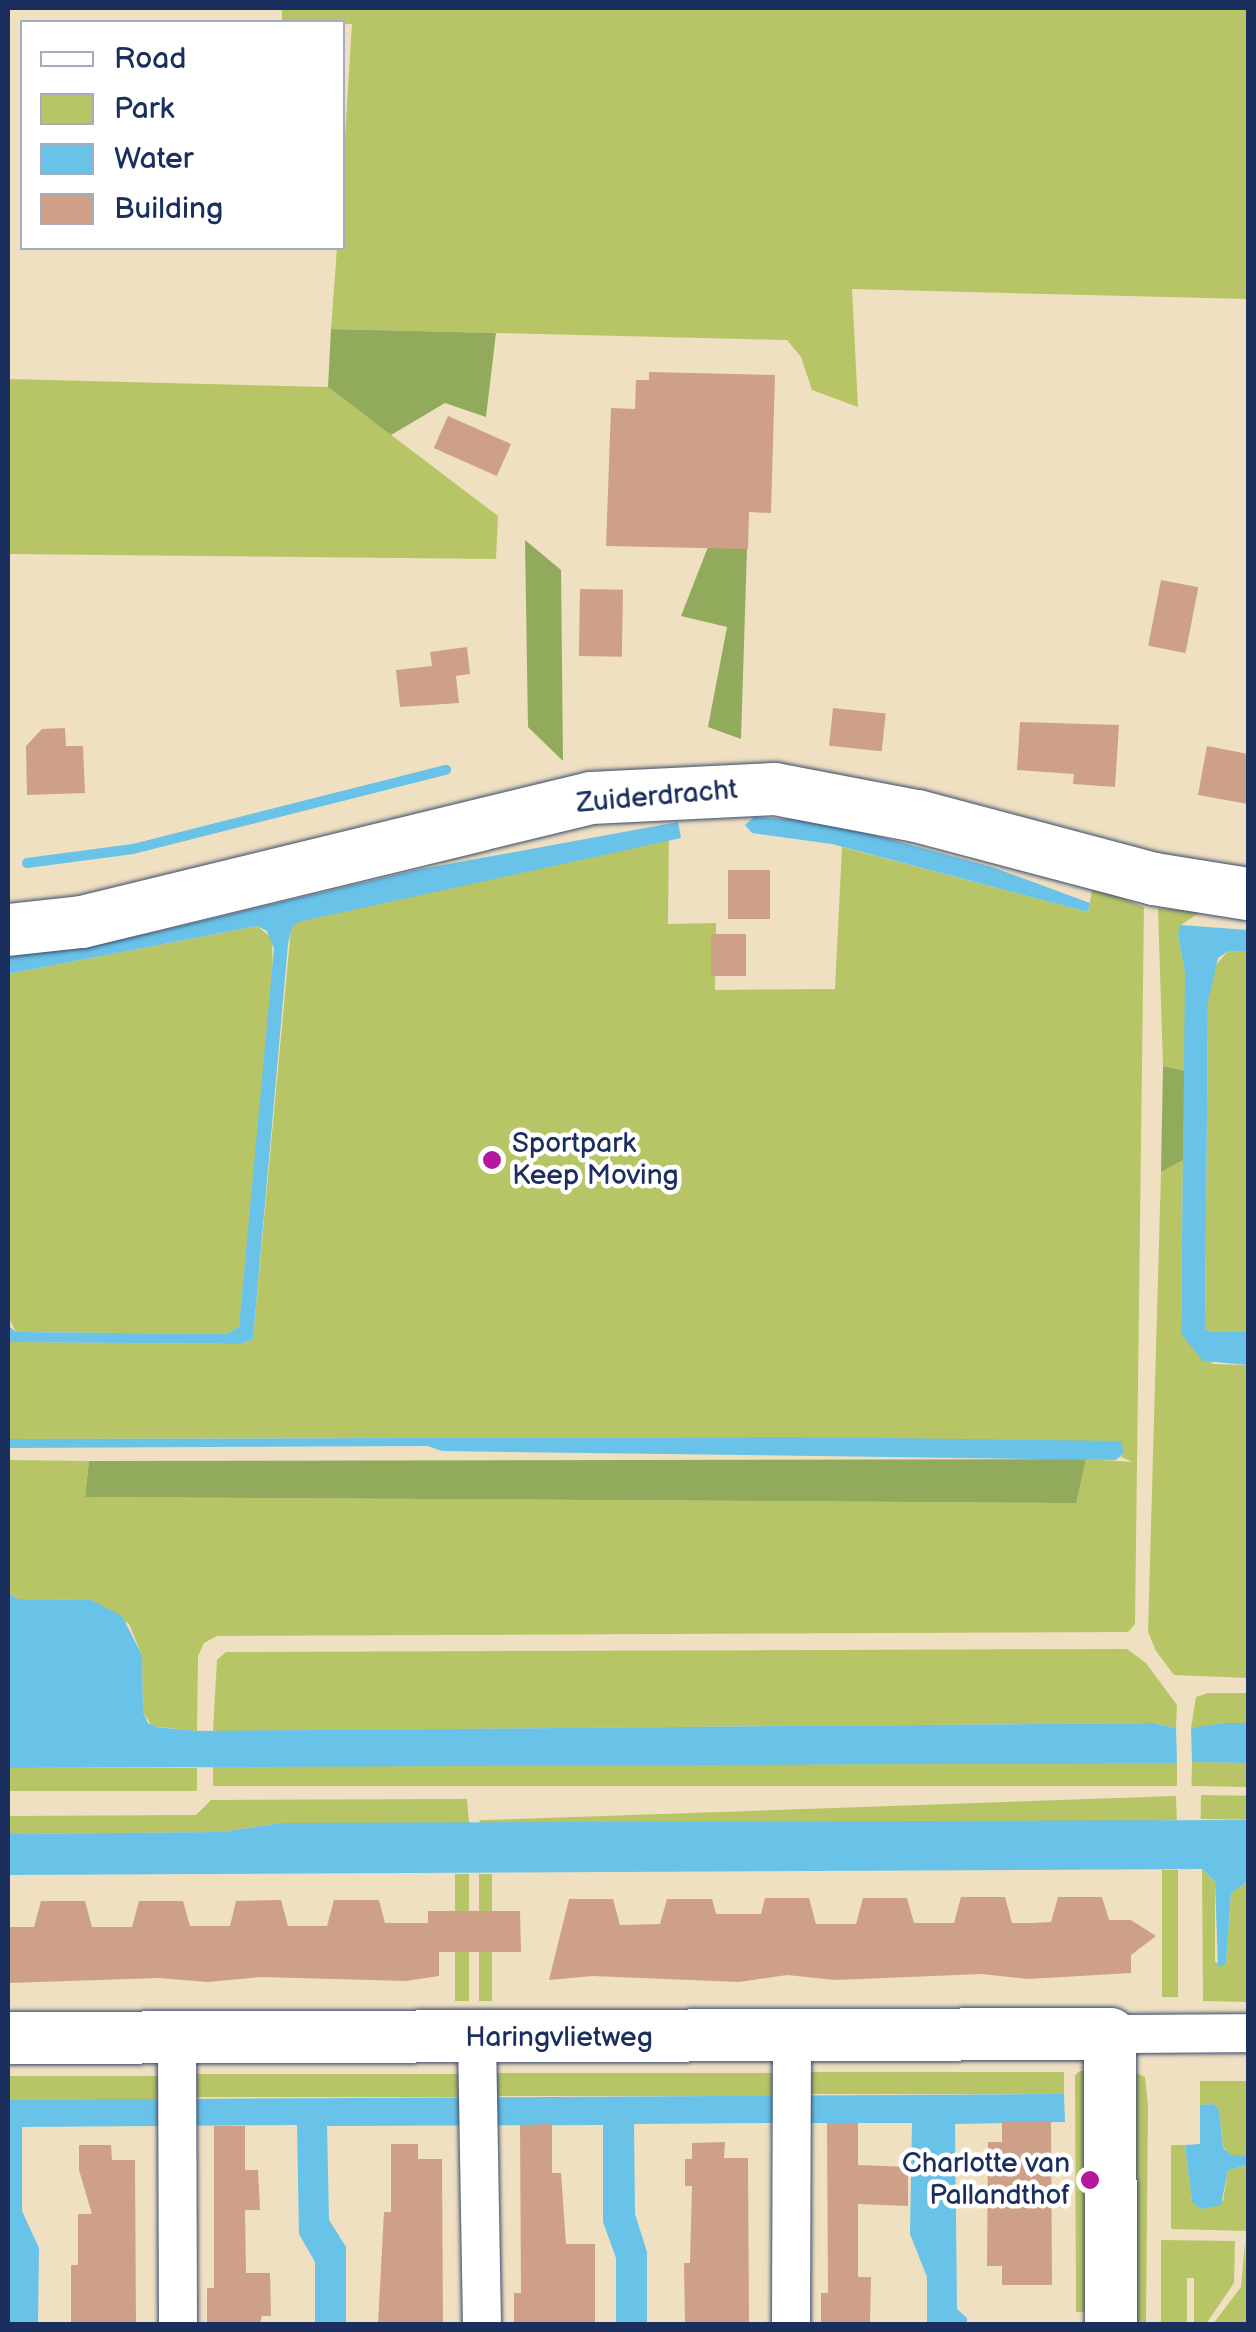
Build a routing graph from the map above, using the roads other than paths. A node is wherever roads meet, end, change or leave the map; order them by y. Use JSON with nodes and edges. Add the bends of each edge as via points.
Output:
{"nodes":[{"id":1,"x":1248,"y":894,"type":"edge"},
{"id":2,"x":8,"y":930,"type":"edge"},
{"id":3,"x":1110,"y":2034,"type":"junction"},
{"id":4,"x":1248,"y":2034,"type":"edge"},
{"id":5,"x":8,"y":2038,"type":"edge"},
{"id":6,"x":792,"y":2056,"type":"junction"},
{"id":7,"x":177,"y":2058,"type":"junction"},
{"id":8,"x":478,"y":2058,"type":"junction"},
{"id":9,"x":178,"y":2324,"type":"edge"},
{"id":10,"x":482,"y":2324,"type":"edge"},
{"id":11,"x":791,"y":2324,"type":"edge"},
{"id":12,"x":1111,"y":2324,"type":"edge"}],
"edges":[{"from":1,"to":2,"type":"street","name":"Zuiderdracht","via":[[1154,879],[917,816],[759,790],[591,798],[82,922]]},
{"from":3,"to":4,"type":"street"},
{"from":3,"to":6,"type":"street","name":"Haringvlietweg"},
{"from":3,"to":12,"type":"street"},
{"from":5,"to":7,"type":"street","name":"Haringvlietweg"},
{"from":6,"to":8,"type":"street","name":"Haringvlietweg"},
{"from":6,"to":11,"type":"street"},
{"from":7,"to":8,"type":"street","name":"Haringvlietweg"},
{"from":7,"to":9,"type":"street"},
{"from":8,"to":10,"type":"street"}]}
